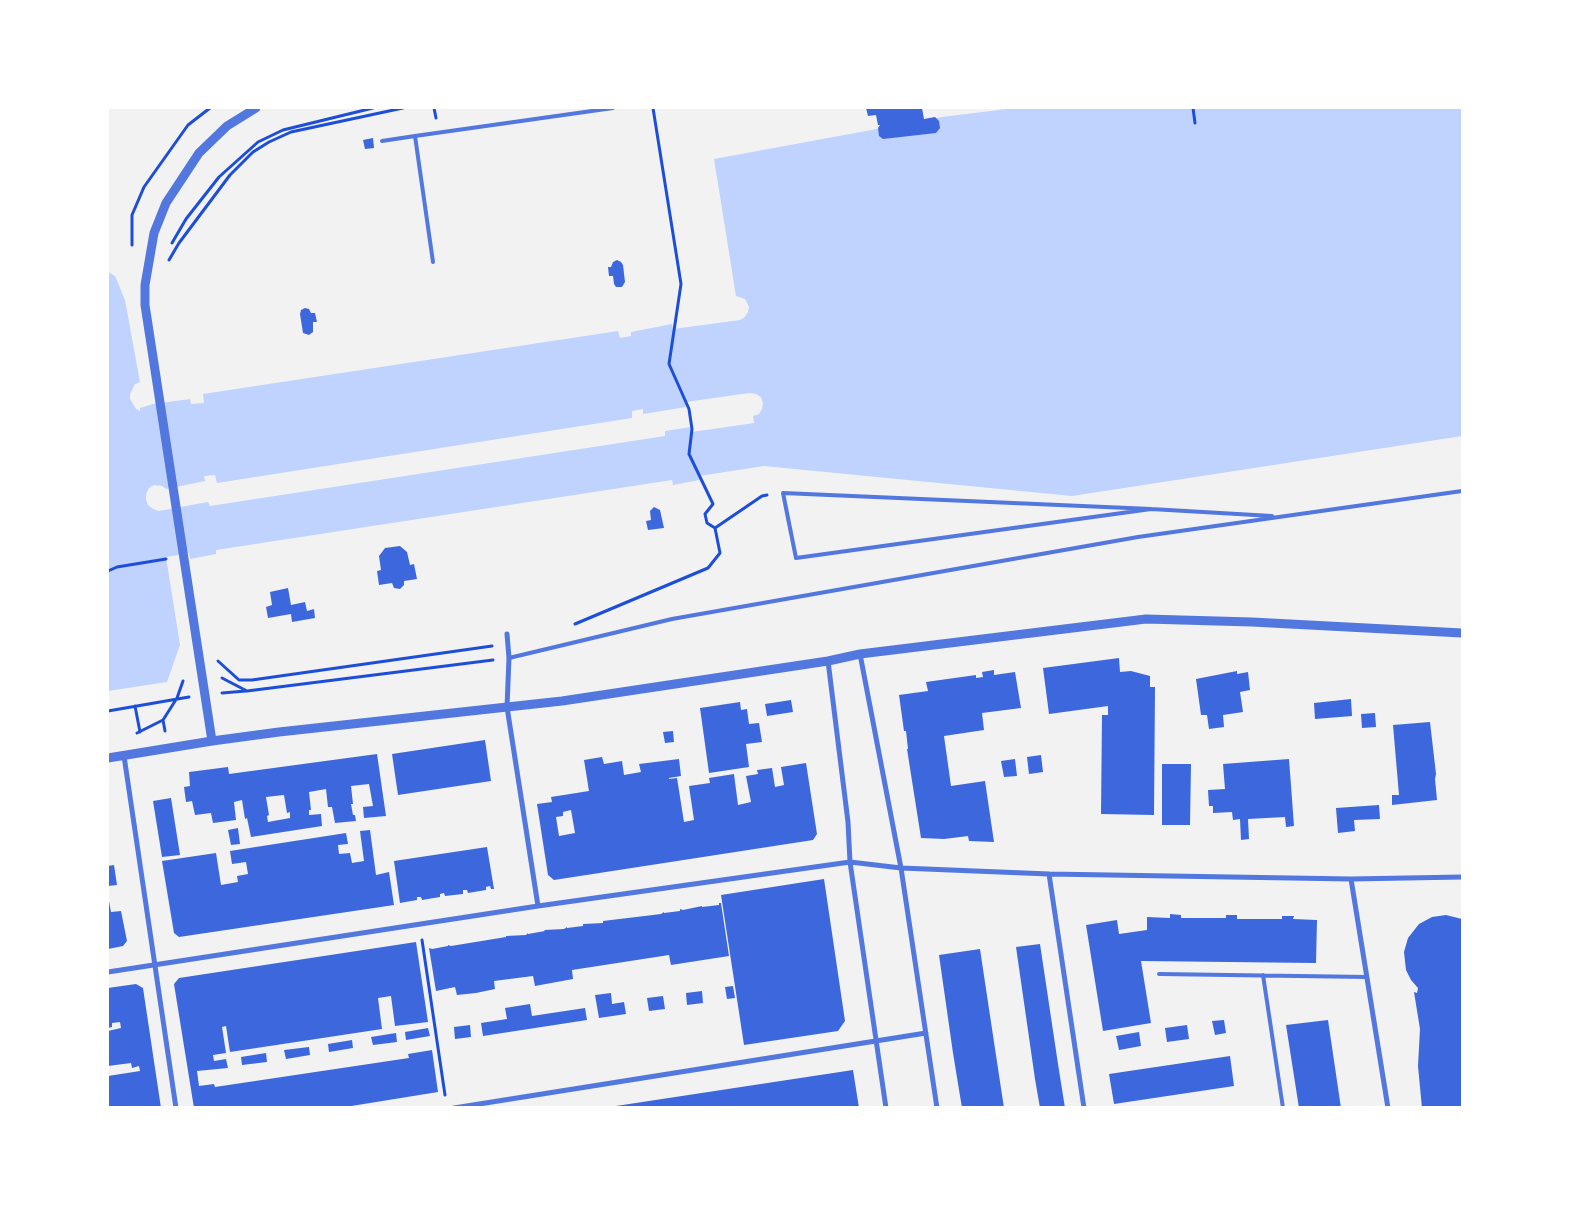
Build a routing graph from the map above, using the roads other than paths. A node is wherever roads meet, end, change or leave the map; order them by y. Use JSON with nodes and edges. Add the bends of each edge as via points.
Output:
{"nodes":[{"id":1,"x":256,"y":108,"type":"edge"},
{"id":2,"x":613,"y":108,"type":"edge"},
{"id":3,"x":415,"y":136,"type":"junction"},
{"id":4,"x":382,"y":141,"type":"dead end"},
{"id":5,"x":432,"y":262,"type":"dead end"},
{"id":6,"x":1462,"y":491,"type":"edge"},
{"id":7,"x":1151,"y":509,"type":"junction"},
{"id":8,"x":1281,"y":517,"type":"junction"},
{"id":9,"x":507,"y":634,"type":"dead end"},
{"id":10,"x":1462,"y":634,"type":"edge"},
{"id":11,"x":860,"y":654,"type":"junction"},
{"id":12,"x":509,"y":658,"type":"junction"},
{"id":13,"x":828,"y":661,"type":"junction"},
{"id":14,"x":507,"y":708,"type":"junction"},
{"id":15,"x":212,"y":741,"type":"junction"},
{"id":16,"x":124,"y":756,"type":"junction"},
{"id":17,"x":108,"y":758,"type":"edge"},
{"id":18,"x":850,"y":862,"type":"junction"},
{"id":19,"x":901,"y":868,"type":"junction"},
{"id":20,"x":1050,"y":874,"type":"junction"},
{"id":21,"x":1462,"y":877,"type":"edge"},
{"id":22,"x":1351,"y":879,"type":"junction"},
{"id":23,"x":538,"y":906,"type":"junction"},
{"id":24,"x":154,"y":965,"type":"junction"},
{"id":25,"x":108,"y":972,"type":"edge"},
{"id":26,"x":1159,"y":974,"type":"dead end"},
{"id":27,"x":1262,"y":975,"type":"junction"},
{"id":28,"x":1367,"y":976,"type":"junction"},
{"id":29,"x":926,"y":1033,"type":"junction"},
{"id":30,"x":876,"y":1040,"type":"junction"},
{"id":31,"x":456,"y":1107,"type":"edge"},
{"id":32,"x":176,"y":1108,"type":"edge"},
{"id":33,"x":886,"y":1108,"type":"edge"},
{"id":34,"x":937,"y":1108,"type":"edge"},
{"id":35,"x":1084,"y":1108,"type":"edge"},
{"id":36,"x":1283,"y":1108,"type":"edge"},
{"id":37,"x":1388,"y":1108,"type":"edge"}],
"edges":[{"from":1,"to":15,"type":"street","via":[[227,126],[198,153],[166,203],[154,233],[145,285],[145,305]]},
{"from":2,"to":3,"type":"lane"},
{"from":3,"to":4,"type":"lane"},
{"from":3,"to":5,"type":"lane"},
{"from":6,"to":8,"type":"lane"},
{"from":7,"to":7,"type":"lane","via":[[783,493],[796,558]]},
{"from":7,"to":8,"type":"lane"},
{"from":8,"to":12,"type":"lane","via":[[1138,538],[672,619]]},
{"from":9,"to":12,"type":"street"},
{"from":10,"to":11,"type":"street","via":[[1146,619]]},
{"from":11,"to":13,"type":"street"},
{"from":11,"to":19,"type":"street"},
{"from":12,"to":14,"type":"street"},
{"from":13,"to":14,"type":"street"},
{"from":13,"to":18,"type":"street"},
{"from":14,"to":15,"type":"street"},
{"from":14,"to":23,"type":"street"},
{"from":15,"to":16,"type":"street"},
{"from":16,"to":17,"type":"street"},
{"from":16,"to":24,"type":"street"},
{"from":18,"to":19,"type":"street"},
{"from":18,"to":23,"type":"street"},
{"from":18,"to":30,"type":"street"},
{"from":19,"to":20,"type":"street"},
{"from":19,"to":29,"type":"street"},
{"from":20,"to":22,"type":"street"},
{"from":20,"to":35,"type":"street"},
{"from":21,"to":22,"type":"street"},
{"from":22,"to":28,"type":"street"},
{"from":23,"to":24,"type":"street"},
{"from":24,"to":25,"type":"street"},
{"from":24,"to":32,"type":"street"},
{"from":26,"to":27,"type":"lane"},
{"from":27,"to":28,"type":"lane"},
{"from":27,"to":36,"type":"lane"},
{"from":28,"to":37,"type":"street"},
{"from":29,"to":30,"type":"street"},
{"from":29,"to":34,"type":"street"},
{"from":30,"to":31,"type":"street"},
{"from":30,"to":33,"type":"street"}]}
